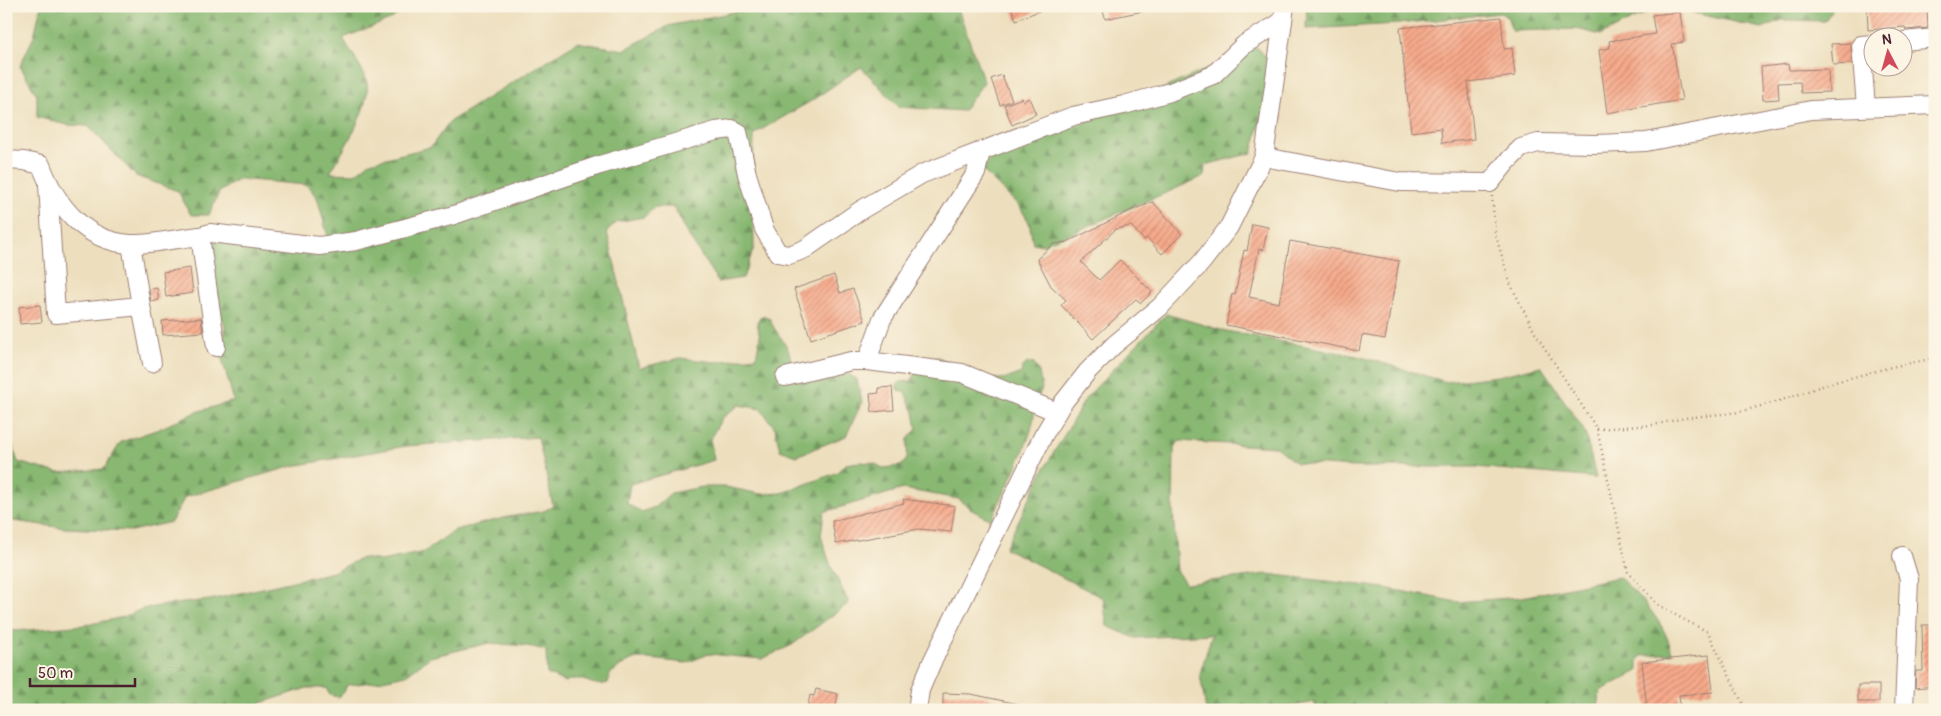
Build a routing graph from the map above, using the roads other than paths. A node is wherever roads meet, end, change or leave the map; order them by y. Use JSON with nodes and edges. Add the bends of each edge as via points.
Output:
{"nodes":[{"id":1,"x":1284,"y":14,"type":"edge"},
{"id":2,"x":1935,"y":38,"type":"edge"},
{"id":3,"x":1914,"y":40,"type":"edge"},
{"id":4,"x":1864,"y":45,"type":"edge"},
{"id":5,"x":1935,"y":105,"type":"edge"},
{"id":6,"x":1866,"y":107,"type":"junction"},
{"id":7,"x":981,"y":151,"type":"junction"},
{"id":8,"x":1264,"y":157,"type":"junction"},
{"id":9,"x":6,"y":160,"type":"edge"},
{"id":10,"x":48,"y":184,"type":"junction"},
{"id":11,"x":200,"y":236,"type":"junction"},
{"id":12,"x":131,"y":244,"type":"junction"},
{"id":13,"x":141,"y":306,"type":"junction"},
{"id":14,"x":216,"y":347,"type":"dead end"},
{"id":15,"x":867,"y":361,"type":"junction"},
{"id":16,"x":152,"y":362,"type":"dead end"},
{"id":17,"x":784,"y":377,"type":"dead end"},
{"id":18,"x":1058,"y":412,"type":"junction"},
{"id":19,"x":1902,"y":556,"type":"dead end"},
{"id":20,"x":917,"y":710,"type":"edge"},
{"id":21,"x":1904,"y":710,"type":"edge"}],
"edges":[{"from":1,"to":7,"type":"street","via":[[1212,75],[1170,92],[1073,116]]},
{"from":1,"to":8,"type":"street"},
{"from":2,"to":3,"type":"street"},
{"from":4,"to":6,"type":"street","via":[[1861,45]]},
{"from":5,"to":6,"type":"street"},
{"from":6,"to":8,"type":"street","via":[[1811,110],[1646,142],[1538,143],[1521,148],[1490,183],[1400,182]]},
{"from":7,"to":11,"type":"street","via":[[922,174],[861,210],[806,249],[789,255],[778,253],[764,229],[738,132],[732,129],[600,166],[454,215],[356,241],[319,246],[210,233]]},
{"from":7,"to":15,"type":"street","via":[[976,173],[882,319]]},
{"from":8,"to":18,"type":"street","via":[[1229,228],[1202,262],[1160,307],[1088,371]]},
{"from":9,"to":10,"type":"street","via":[[24,160],[41,165]]},
{"from":10,"to":12,"type":"street","via":[[62,206],[86,230],[103,239]]},
{"from":10,"to":13,"type":"street","via":[[56,314]]},
{"from":11,"to":12,"type":"street"},
{"from":11,"to":14,"type":"street"},
{"from":12,"to":13,"type":"street"},
{"from":13,"to":16,"type":"street"},
{"from":15,"to":17,"type":"street","via":[[851,361]]},
{"from":15,"to":18,"type":"street","via":[[962,374]]},
{"from":18,"to":20,"type":"street","via":[[1043,436],[932,662],[920,690]]},
{"from":19,"to":21,"type":"street","via":[[1909,579]]}]}
